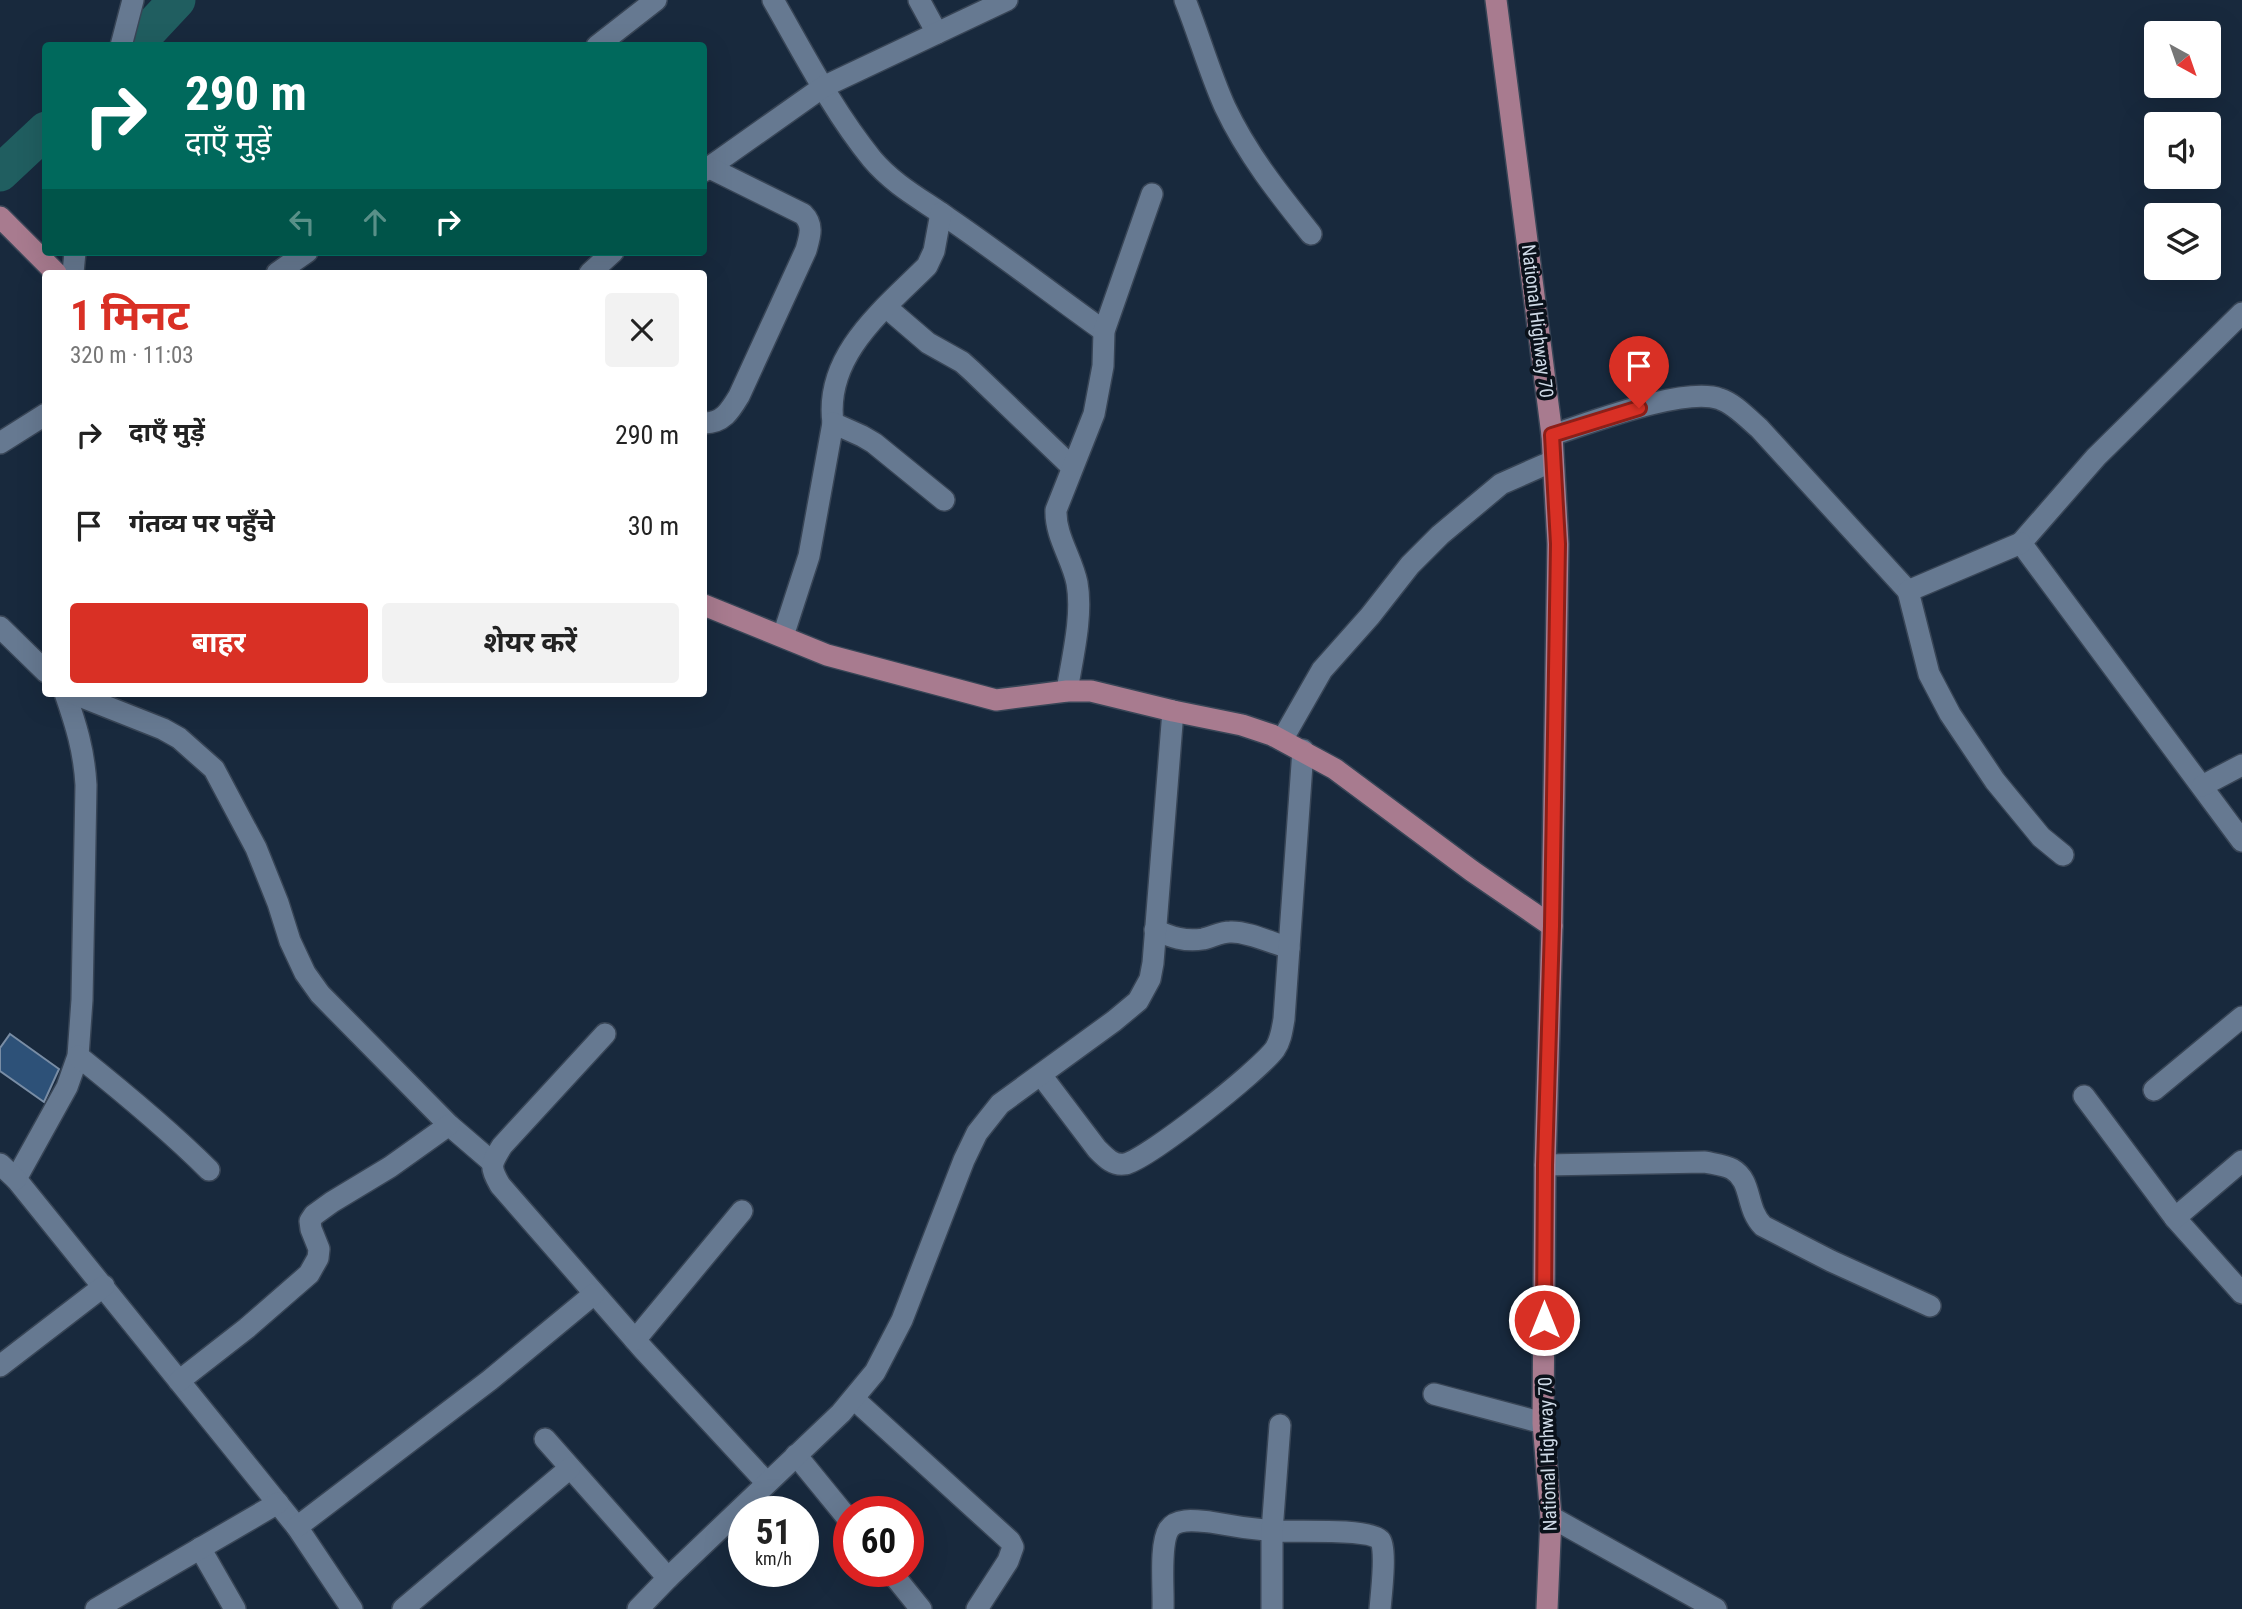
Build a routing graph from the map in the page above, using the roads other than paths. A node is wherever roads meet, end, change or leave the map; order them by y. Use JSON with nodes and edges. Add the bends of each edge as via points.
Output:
{"nodes":[{"id":1,"x":656,"y":0,"type":"edge"},
{"id":2,"x":773,"y":0,"type":"edge"},
{"id":3,"x":919,"y":0,"type":"edge"},
{"id":4,"x":1007,"y":0,"type":"edge"},
{"id":5,"x":1185,"y":0,"type":"edge"},
{"id":6,"x":1496,"y":0,"type":"edge"},
{"id":7,"x":131,"y":1,"type":"edge"},
{"id":8,"x":937,"y":33,"type":"junction"},
{"id":9,"x":122,"y":42,"type":"edge"},
{"id":10,"x":602,"y":42,"type":"edge"},
{"id":11,"x":823,"y":87,"type":"junction"},
{"id":12,"x":707,"y":168,"type":"edge"},
{"id":13,"x":707,"y":169,"type":"edge"},
{"id":14,"x":1152,"y":194,"type":"dead end"},
{"id":15,"x":941,"y":213,"type":"junction"},
{"id":16,"x":0,"y":217,"type":"edge"},
{"id":17,"x":1311,"y":234,"type":"dead end"},
{"id":18,"x":301,"y":256,"type":"edge"},
{"id":19,"x":609,"y":256,"type":"edge"},
{"id":20,"x":53,"y":270,"type":"edge"},
{"id":21,"x":281,"y":270,"type":"edge"},
{"id":22,"x":593,"y":270,"type":"edge"},
{"id":23,"x":886,"y":307,"type":"junction"},
{"id":24,"x":2242,"y":313,"type":"edge"},
{"id":25,"x":1104,"y":331,"type":"junction"},
{"id":26,"x":42,"y":417,"type":"edge"},
{"id":27,"x":707,"y":422,"type":"edge"},
{"id":28,"x":833,"y":423,"type":"junction"},
{"id":29,"x":1552,"y":435,"type":"junction"},
{"id":30,"x":0,"y":443,"type":"edge"},
{"id":31,"x":1553,"y":461,"type":"junction"},
{"id":32,"x":1072,"y":467,"type":"junction"},
{"id":33,"x":944,"y":500,"type":"dead end"},
{"id":34,"x":2021,"y":542,"type":"junction"},
{"id":35,"x":1908,"y":591,"type":"junction"},
{"id":36,"x":707,"y":606,"type":"edge"},
{"id":37,"x":0,"y":627,"type":"edge"},
{"id":38,"x":783,"y":636,"type":"junction"},
{"id":39,"x":42,"y":668,"type":"edge"},
{"id":40,"x":1067,"y":691,"type":"junction"},
{"id":41,"x":66,"y":697,"type":"edge"},
{"id":42,"x":82,"y":697,"type":"edge"},
{"id":43,"x":1174,"y":711,"type":"junction"},
{"id":44,"x":1282,"y":740,"type":"junction"},
{"id":45,"x":1303,"y":750,"type":"junction"},
{"id":46,"x":2242,"y":765,"type":"edge"},
{"id":47,"x":2202,"y":786,"type":"junction"},
{"id":48,"x":2242,"y":841,"type":"edge"},
{"id":49,"x":2063,"y":855,"type":"dead end"},
{"id":50,"x":1552,"y":926,"type":"junction"},
{"id":51,"x":1155,"y":930,"type":"junction"},
{"id":52,"x":1289,"y":948,"type":"junction"},
{"id":53,"x":2242,"y":1017,"type":"edge"},
{"id":54,"x":605,"y":1034,"type":"dead end"},
{"id":55,"x":78,"y":1056,"type":"junction"},
{"id":56,"x":1041,"y":1075,"type":"junction"},
{"id":57,"x":2154,"y":1090,"type":"dead end"},
{"id":58,"x":2084,"y":1096,"type":"dead end"},
{"id":59,"x":449,"y":1125,"type":"junction"},
{"id":60,"x":2242,"y":1161,"type":"edge"},
{"id":61,"x":492,"y":1163,"type":"junction"},
{"id":62,"x":0,"y":1164,"type":"edge"},
{"id":63,"x":1545,"y":1165,"type":"junction"},
{"id":64,"x":209,"y":1170,"type":"dead end"},
{"id":65,"x":16,"y":1179,"type":"junction"},
{"id":66,"x":742,"y":1210,"type":"dead end"},
{"id":67,"x":2175,"y":1218,"type":"junction"},
{"id":68,"x":104,"y":1286,"type":"junction"},
{"id":69,"x":2242,"y":1293,"type":"edge"},
{"id":70,"x":594,"y":1294,"type":"junction"},
{"id":71,"x":1930,"y":1306,"type":"dead end"},
{"id":72,"x":635,"y":1340,"type":"junction"},
{"id":73,"x":0,"y":1366,"type":"edge"},
{"id":74,"x":180,"y":1381,"type":"junction"},
{"id":75,"x":1434,"y":1394,"type":"dead end"},
{"id":76,"x":854,"y":1399,"type":"junction"},
{"id":77,"x":1543,"y":1423,"type":"junction"},
{"id":78,"x":1280,"y":1425,"type":"dead end"},
{"id":79,"x":545,"y":1439,"type":"dead end"},
{"id":80,"x":796,"y":1455,"type":"junction"},
{"id":81,"x":570,"y":1468,"type":"junction"},
{"id":82,"x":767,"y":1483,"type":"junction"},
{"id":83,"x":833,"y":1500,"type":"edge"},
{"id":84,"x":278,"y":1503,"type":"junction"},
{"id":85,"x":1551,"y":1517,"type":"junction"},
{"id":86,"x":297,"y":1527,"type":"junction"},
{"id":87,"x":1272,"y":1531,"type":"junction"},
{"id":88,"x":200,"y":1548,"type":"junction"},
{"id":89,"x":668,"y":1577,"type":"junction"},
{"id":90,"x":903,"y":1587,"type":"edge"},
{"id":91,"x":101,"y":1608,"type":"edge"},
{"id":92,"x":235,"y":1609,"type":"edge"},
{"id":93,"x":352,"y":1609,"type":"edge"},
{"id":94,"x":403,"y":1609,"type":"edge"},
{"id":95,"x":638,"y":1609,"type":"edge"},
{"id":96,"x":921,"y":1609,"type":"edge"},
{"id":97,"x":977,"y":1609,"type":"edge"},
{"id":98,"x":1163,"y":1609,"type":"edge"},
{"id":99,"x":1272,"y":1609,"type":"edge"},
{"id":100,"x":1380,"y":1609,"type":"edge"},
{"id":101,"x":1547,"y":1609,"type":"edge"},
{"id":102,"x":1716,"y":1609,"type":"edge"}],
"edges":[{"from":1,"to":10,"type":"street"},
{"from":2,"to":11,"type":"street"},
{"from":3,"to":8,"type":"street"},
{"from":4,"to":8,"type":"street"},
{"from":5,"to":17,"type":"street","via":[[1236,127],[1273,187]]},
{"from":6,"to":29,"type":"main road","name":"National Highway 70"},
{"from":7,"to":9,"type":"street"},
{"from":8,"to":11,"type":"street"},
{"from":11,"to":12,"type":"street"},
{"from":11,"to":15,"type":"street","via":[[872,159],[901,188]]},
{"from":13,"to":27,"type":"street","via":[[803,214],[811,233],[739,396],[721,420]]},
{"from":14,"to":25,"type":"street"},
{"from":15,"to":23,"type":"street","via":[[932,258]]},
{"from":15,"to":25,"type":"street"},
{"from":16,"to":20,"type":"main road"},
{"from":18,"to":21,"type":"street"},
{"from":19,"to":22,"type":"street"},
{"from":23,"to":28,"type":"street","via":[[843,359],[832,396]]},
{"from":23,"to":32,"type":"street","via":[[928,343],[962,362]]},
{"from":24,"to":34,"type":"street","via":[[2096,457]]},
{"from":25,"to":32,"type":"street","via":[[1094,414]]},
{"from":26,"to":30,"type":"street"},
{"from":28,"to":33,"type":"street","via":[[874,443]]},
{"from":28,"to":38,"type":"street","via":[[809,556]]},
{"from":29,"to":31,"type":"main road","name":"National Highway 70"},
{"from":29,"to":35,"type":"street","via":[[1661,401],[1690,396],[1722,399],[1759,428]]},
{"from":31,"to":44,"type":"street","via":[[1502,484],[1410,565],[1322,670]]},
{"from":31,"to":50,"type":"main road","name":"National Highway 70","via":[[1558,544]]},
{"from":32,"to":40,"type":"street","via":[[1056,510],[1078,597]]},
{"from":34,"to":35,"type":"street"},
{"from":34,"to":47,"type":"street"},
{"from":35,"to":49,"type":"street","via":[[1929,674],[1950,714],[1995,781],[2041,837]]},
{"from":36,"to":38,"type":"main road"},
{"from":37,"to":39,"type":"street"},
{"from":38,"to":40,"type":"main road","via":[[827,655],[996,701]]},
{"from":40,"to":43,"type":"main road","via":[[1091,691]]},
{"from":41,"to":55,"type":"street","via":[[78,729],[86,785]]},
{"from":42,"to":59,"type":"street","via":[[163,729],[214,769],[256,849],[305,973],[331,1006]]},
{"from":43,"to":44,"type":"main road","via":[[1242,725]]},
{"from":43,"to":51,"type":"street"},
{"from":44,"to":45,"type":"main road"},
{"from":45,"to":50,"type":"main road"},
{"from":45,"to":52,"type":"street"},
{"from":46,"to":47,"type":"street"},
{"from":47,"to":48,"type":"street"},
{"from":50,"to":63,"type":"main road","name":"National Highway 70"},
{"from":51,"to":52,"type":"street","via":[[1186,940],[1241,933]]},
{"from":51,"to":56,"type":"street","via":[[1150,979],[1138,1001]]},
{"from":52,"to":56,"type":"street","via":[[1284,1019],[1277,1047],[1264,1063],[1200,1114],[1133,1160],[1117,1164],[1107,1159]]},
{"from":53,"to":57,"type":"street"},
{"from":54,"to":61,"type":"street","via":[[502,1146]]},
{"from":55,"to":64,"type":"street"},
{"from":55,"to":65,"type":"street","via":[[67,1087]]},
{"from":56,"to":76,"type":"street","via":[[1000,1104],[977,1133],[892,1343]]},
{"from":58,"to":67,"type":"street"},
{"from":59,"to":61,"type":"street"},
{"from":59,"to":74,"type":"street","via":[[314,1215],[311,1229],[319,1249],[309,1274]]},
{"from":60,"to":67,"type":"street"},
{"from":61,"to":70,"type":"street","via":[[500,1185]]},
{"from":62,"to":65,"type":"street"},
{"from":63,"to":71,"type":"street","via":[[1705,1162],[1731,1168],[1744,1181],[1755,1217],[1763,1226]]},
{"from":63,"to":77,"type":"main road","name":"National Highway 70"},
{"from":65,"to":68,"type":"street"},
{"from":66,"to":72,"type":"street"},
{"from":67,"to":69,"type":"street"},
{"from":68,"to":73,"type":"street"},
{"from":68,"to":74,"type":"street"},
{"from":70,"to":72,"type":"street"},
{"from":70,"to":86,"type":"street"},
{"from":72,"to":82,"type":"street"},
{"from":74,"to":84,"type":"street"},
{"from":75,"to":77,"type":"street"},
{"from":76,"to":80,"type":"street"},
{"from":76,"to":97,"type":"street","via":[[1010,1541],[1013,1547],[1008,1561]]},
{"from":77,"to":85,"type":"main road","name":"National Highway 70"},
{"from":78,"to":87,"type":"street"},
{"from":79,"to":81,"type":"street"},
{"from":80,"to":82,"type":"street"},
{"from":80,"to":83,"type":"street"},
{"from":81,"to":89,"type":"street"},
{"from":81,"to":94,"type":"street"},
{"from":82,"to":89,"type":"street"},
{"from":84,"to":86,"type":"street"},
{"from":84,"to":88,"type":"street"},
{"from":85,"to":101,"type":"main road","name":"National Highway 70"},
{"from":85,"to":102,"type":"street"},
{"from":86,"to":93,"type":"street"},
{"from":87,"to":98,"type":"street","via":[[1196,1520],[1178,1522],[1166,1539]]},
{"from":87,"to":99,"type":"street"},
{"from":87,"to":100,"type":"street","via":[[1360,1533],[1380,1539]]},
{"from":88,"to":91,"type":"street"},
{"from":88,"to":92,"type":"street"},
{"from":89,"to":95,"type":"street"},
{"from":90,"to":96,"type":"street"}]}
